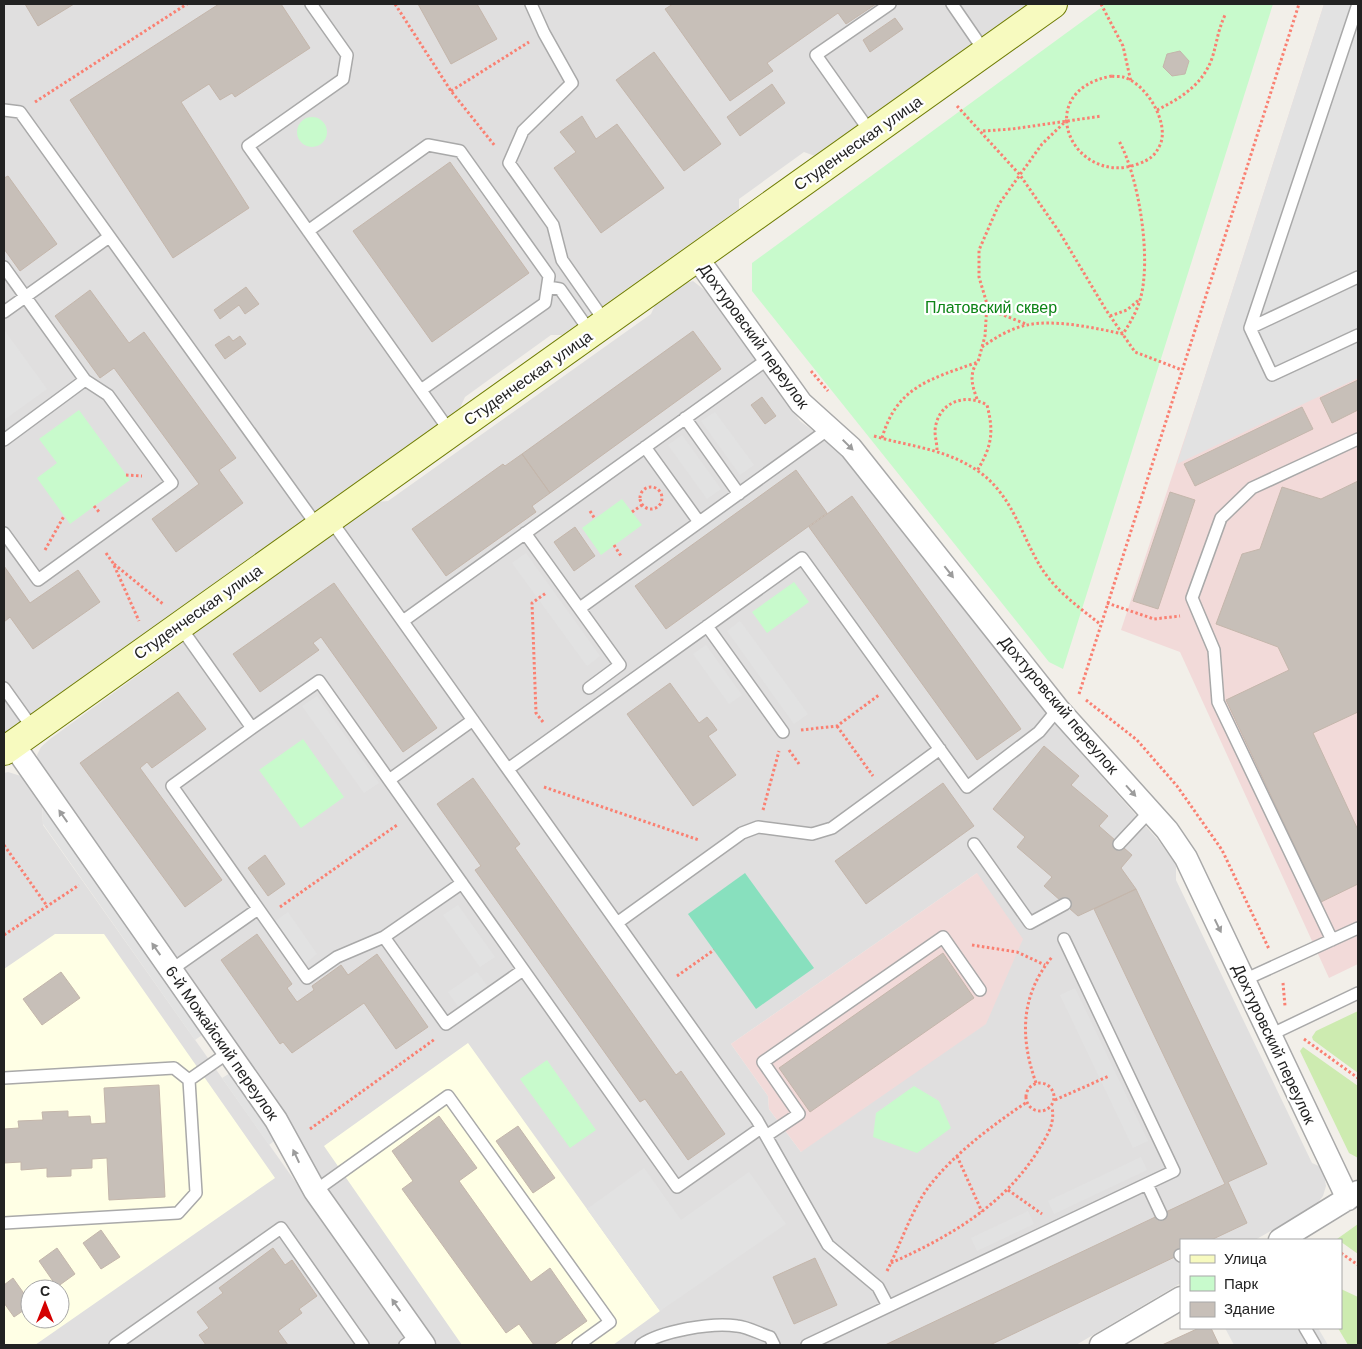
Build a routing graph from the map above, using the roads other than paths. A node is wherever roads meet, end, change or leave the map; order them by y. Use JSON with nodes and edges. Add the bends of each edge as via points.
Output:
{"nodes":[{"id":1,"x":311,"y":4,"type":"edge"},
{"id":2,"x":532,"y":4,"type":"edge"},
{"id":3,"x":890,"y":4,"type":"edge"},
{"id":4,"x":952,"y":4,"type":"edge"},
{"id":5,"x":1358,"y":4,"type":"edge"},
{"id":6,"x":1042,"y":7,"type":"edge"},
{"id":7,"x":985,"y":52,"type":"junction"},
{"id":8,"x":4,"y":110,"type":"edge"},
{"id":9,"x":871,"y":133,"type":"junction"},
{"id":10,"x":308,"y":231,"type":"junction"},
{"id":11,"x":109,"y":237,"type":"junction"},
{"id":12,"x":698,"y":258,"type":"junction"},
{"id":13,"x":4,"y":267,"type":"edge"},
{"id":14,"x":1358,"y":277,"type":"edge"},
{"id":15,"x":548,"y":287,"type":"junction"},
{"id":16,"x":25,"y":297,"type":"junction"},
{"id":17,"x":4,"y":312,"type":"edge"},
{"id":18,"x":599,"y":328,"type":"junction"},
{"id":19,"x":1250,"y":328,"type":"junction"},
{"id":20,"x":1358,"y":335,"type":"edge"},
{"id":21,"x":768,"y":359,"type":"junction"},
{"id":22,"x":85,"y":380,"type":"junction"},
{"id":23,"x":421,"y":390,"type":"junction"},
{"id":24,"x":685,"y":418,"type":"junction"},
{"id":25,"x":830,"y":428,"type":"junction"},
{"id":26,"x":451,"y":433,"type":"junction"},
{"id":27,"x":1358,"y":439,"type":"edge"},
{"id":28,"x":4,"y":440,"type":"edge"},
{"id":29,"x":645,"y":447,"type":"junction"},
{"id":30,"x":739,"y":494,"type":"junction"},
{"id":31,"x":700,"y":522,"type":"junction"},
{"id":32,"x":324,"y":523,"type":"junction"},
{"id":33,"x":4,"y":533,"type":"edge"},
{"id":34,"x":526,"y":533,"type":"junction"},
{"id":35,"x":580,"y":608,"type":"junction"},
{"id":36,"x":172,"y":615,"type":"junction"},
{"id":37,"x":403,"y":621,"type":"junction"},
{"id":38,"x":707,"y":626,"type":"junction"},
{"id":39,"x":4,"y":688,"type":"edge"},
{"id":40,"x":589,"y":688,"type":"dead end"},
{"id":41,"x":1068,"y":705,"type":"junction"},
{"id":42,"x":473,"y":720,"type":"junction"},
{"id":43,"x":252,"y":728,"type":"junction"},
{"id":44,"x":783,"y":732,"type":"road end"},
{"id":45,"x":17,"y":742,"type":"edge"},
{"id":46,"x":940,"y":749,"type":"junction"},
{"id":47,"x":510,"y":772,"type":"junction"},
{"id":48,"x":389,"y":780,"type":"junction"},
{"id":49,"x":1150,"y":811,"type":"junction"},
{"id":50,"x":974,"y":844,"type":"dead end"},
{"id":51,"x":1120,"y":844,"type":"dead end"},
{"id":52,"x":462,"y":883,"type":"junction"},
{"id":53,"x":1065,"y":904,"type":"dead end"},
{"id":54,"x":262,"y":913,"type":"junction"},
{"id":55,"x":617,"y":923,"type":"junction"},
{"id":56,"x":1358,"y":928,"type":"edge"},
{"id":57,"x":384,"y":937,"type":"junction"},
{"id":58,"x":1332,"y":940,"type":"junction"},
{"id":59,"x":1065,"y":943,"type":"road end"},
{"id":60,"x":171,"y":970,"type":"junction"},
{"id":61,"x":524,"y":970,"type":"junction"},
{"id":62,"x":1244,"y":980,"type":"junction"},
{"id":63,"x":980,"y":990,"type":"dead end"},
{"id":64,"x":1358,"y":994,"type":"edge"},
{"id":65,"x":1279,"y":1031,"type":"junction"},
{"id":66,"x":229,"y":1052,"type":"junction"},
{"id":67,"x":4,"y":1078,"type":"edge"},
{"id":68,"x":189,"y":1080,"type":"junction"},
{"id":69,"x":764,"y":1132,"type":"junction"},
{"id":70,"x":1146,"y":1184,"type":"junction"},
{"id":71,"x":315,"y":1191,"type":"junction"},
{"id":72,"x":1353,"y":1196,"type":"edge"},
{"id":73,"x":1161,"y":1214,"type":"dead end"},
{"id":74,"x":4,"y":1223,"type":"edge"},
{"id":75,"x":1282,"y":1239,"type":"edge"},
{"id":76,"x":1180,"y":1299,"type":"edge"},
{"id":77,"x":888,"y":1306,"type":"junction"},
{"id":78,"x":1306,"y":1329,"type":"edge"},
{"id":79,"x":413,"y":1344,"type":"edge"},
{"id":80,"x":115,"y":1345,"type":"edge"},
{"id":81,"x":363,"y":1345,"type":"edge"},
{"id":82,"x":578,"y":1345,"type":"edge"},
{"id":83,"x":641,"y":1345,"type":"edge"},
{"id":84,"x":774,"y":1345,"type":"edge"},
{"id":85,"x":807,"y":1345,"type":"edge"},
{"id":86,"x":1101,"y":1345,"type":"edge"},
{"id":87,"x":1315,"y":1345,"type":"edge"}],
"edges":[{"from":1,"to":10,"type":"lane","via":[[347,55],[343,79],[248,146]]},
{"from":2,"to":18,"type":"lane","via":[[572,83],[524,131],[509,163],[552,225],[562,260]]},
{"from":3,"to":9,"type":"lane","via":[[816,55]]},
{"from":4,"to":7,"type":"lane"},
{"from":5,"to":19,"type":"lane"},
{"from":6,"to":7,"type":"street","name":"Студенческая улица"},
{"from":7,"to":9,"type":"street","name":"Студенческая улица"},
{"from":8,"to":11,"type":"lane","via":[[20,112]]},
{"from":9,"to":12,"type":"street","name":"Студенческая улица"},
{"from":10,"to":15,"type":"lane","via":[[428,145],[460,151],[549,276]]},
{"from":10,"to":23,"type":"lane"},
{"from":11,"to":16,"type":"lane"},
{"from":11,"to":32,"type":"lane"},
{"from":12,"to":18,"type":"street","name":"Студенческая улица"},
{"from":12,"to":21,"type":"street","name":"Дохтуровский переулок"},
{"from":13,"to":16,"type":"lane"},
{"from":14,"to":19,"type":"lane"},
{"from":15,"to":18,"type":"lane","via":[[560,289]]},
{"from":15,"to":23,"type":"lane","via":[[545,303]]},
{"from":16,"to":17,"type":"lane"},
{"from":16,"to":22,"type":"lane"},
{"from":18,"to":26,"type":"street","name":"Студенческая улица"},
{"from":19,"to":20,"type":"lane","via":[[1272,375]]},
{"from":21,"to":24,"type":"lane"},
{"from":21,"to":25,"type":"street","name":"Дохтуровский переулок","via":[[801,403]]},
{"from":22,"to":28,"type":"lane"},
{"from":22,"to":33,"type":"lane","via":[[108,395],[172,483],[38,580]]},
{"from":23,"to":26,"type":"lane"},
{"from":24,"to":29,"type":"lane"},
{"from":24,"to":30,"type":"lane"},
{"from":25,"to":30,"type":"lane"},
{"from":25,"to":41,"type":"street","name":"Дохтуровский переулок","one_way":true,"via":[[851,448]]},
{"from":26,"to":32,"type":"street","name":"Студенческая улица"},
{"from":27,"to":58,"type":"lane","via":[[1252,488],[1221,518],[1192,598],[1214,650],[1218,702]]},
{"from":29,"to":31,"type":"lane"},
{"from":29,"to":34,"type":"lane"},
{"from":30,"to":31,"type":"lane"},
{"from":31,"to":35,"type":"lane"},
{"from":32,"to":36,"type":"street","name":"Студенческая улица"},
{"from":32,"to":37,"type":"lane"},
{"from":34,"to":35,"type":"lane"},
{"from":34,"to":37,"type":"lane"},
{"from":35,"to":40,"type":"lane","via":[[620,665]]},
{"from":36,"to":43,"type":"lane"},
{"from":36,"to":45,"type":"street","name":"Студенческая улица"},
{"from":37,"to":42,"type":"lane"},
{"from":38,"to":44,"type":"lane"},
{"from":38,"to":46,"type":"lane","via":[[802,558]]},
{"from":38,"to":47,"type":"lane","via":[[553,736]]},
{"from":39,"to":45,"type":"lane"},
{"from":41,"to":46,"type":"lane","via":[[1039,732],[967,787]]},
{"from":41,"to":49,"type":"street","name":"Дохтуровский переулок","one_way":true},
{"from":42,"to":47,"type":"lane"},
{"from":42,"to":48,"type":"lane"},
{"from":43,"to":48,"type":"lane","via":[[319,681]]},
{"from":43,"to":54,"type":"lane","via":[[172,786]]},
{"from":60,"to":45,"type":"street","name":"6-й Можайский переулок","one_way":true},
{"from":46,"to":55,"type":"lane","via":[[832,828],[812,834],[758,827],[742,833]]},
{"from":47,"to":55,"type":"lane"},
{"from":48,"to":52,"type":"lane"},
{"from":49,"to":51,"type":"lane"},
{"from":49,"to":62,"type":"street","name":"Дохтуровский переулок","one_way":true,"via":[[1186,858]]},
{"from":50,"to":53,"type":"lane","via":[[1030,923]]},
{"from":52,"to":57,"type":"lane"},
{"from":52,"to":61,"type":"lane"},
{"from":54,"to":57,"type":"lane","via":[[307,978],[337,957]]},
{"from":54,"to":60,"type":"lane"},
{"from":55,"to":69,"type":"lane"},
{"from":56,"to":58,"type":"lane"},
{"from":57,"to":61,"type":"lane","via":[[446,1024]]},
{"from":58,"to":62,"type":"lane"},
{"from":59,"to":70,"type":"lane","via":[[1174,1171]]},
{"from":60,"to":66,"type":"street","name":"6-й Можайский переулок"},
{"from":61,"to":69,"type":"lane","via":[[677,1187]]},
{"from":62,"to":65,"type":"street","name":"Дохтуровский переулок"},
{"from":63,"to":69,"type":"lane","via":[[943,937],[763,1062],[799,1114]]},
{"from":64,"to":65,"type":"lane"},
{"from":65,"to":72,"type":"street","name":"Дохтуровский переулок"},
{"from":66,"to":68,"type":"lane"},
{"from":71,"to":66,"type":"street","name":"6-й Можайский переулок","one_way":true,"via":[[276,1120]]},
{"from":67,"to":68,"type":"lane","via":[[174,1068]]},
{"from":68,"to":74,"type":"lane","via":[[196,1193],[178,1213]]},
{"from":69,"to":77,"type":"lane","via":[[828,1244],[878,1287]]},
{"from":70,"to":73,"type":"lane"},
{"from":70,"to":77,"type":"lane"},
{"from":79,"to":71,"type":"street","name":"6-й Можайский переулок","one_way":true},
{"from":71,"to":82,"type":"lane","via":[[448,1096],[610,1322]]},
{"from":72,"to":75,"type":"street"},
{"from":76,"to":86,"type":"street"},
{"from":77,"to":85,"type":"lane"},
{"from":78,"to":87,"type":"lane"},
{"from":80,"to":81,"type":"lane","via":[[281,1228]]},
{"from":83,"to":84,"type":"lane","via":[[653,1337],[685,1329],[737,1326],[770,1337]]}]}
